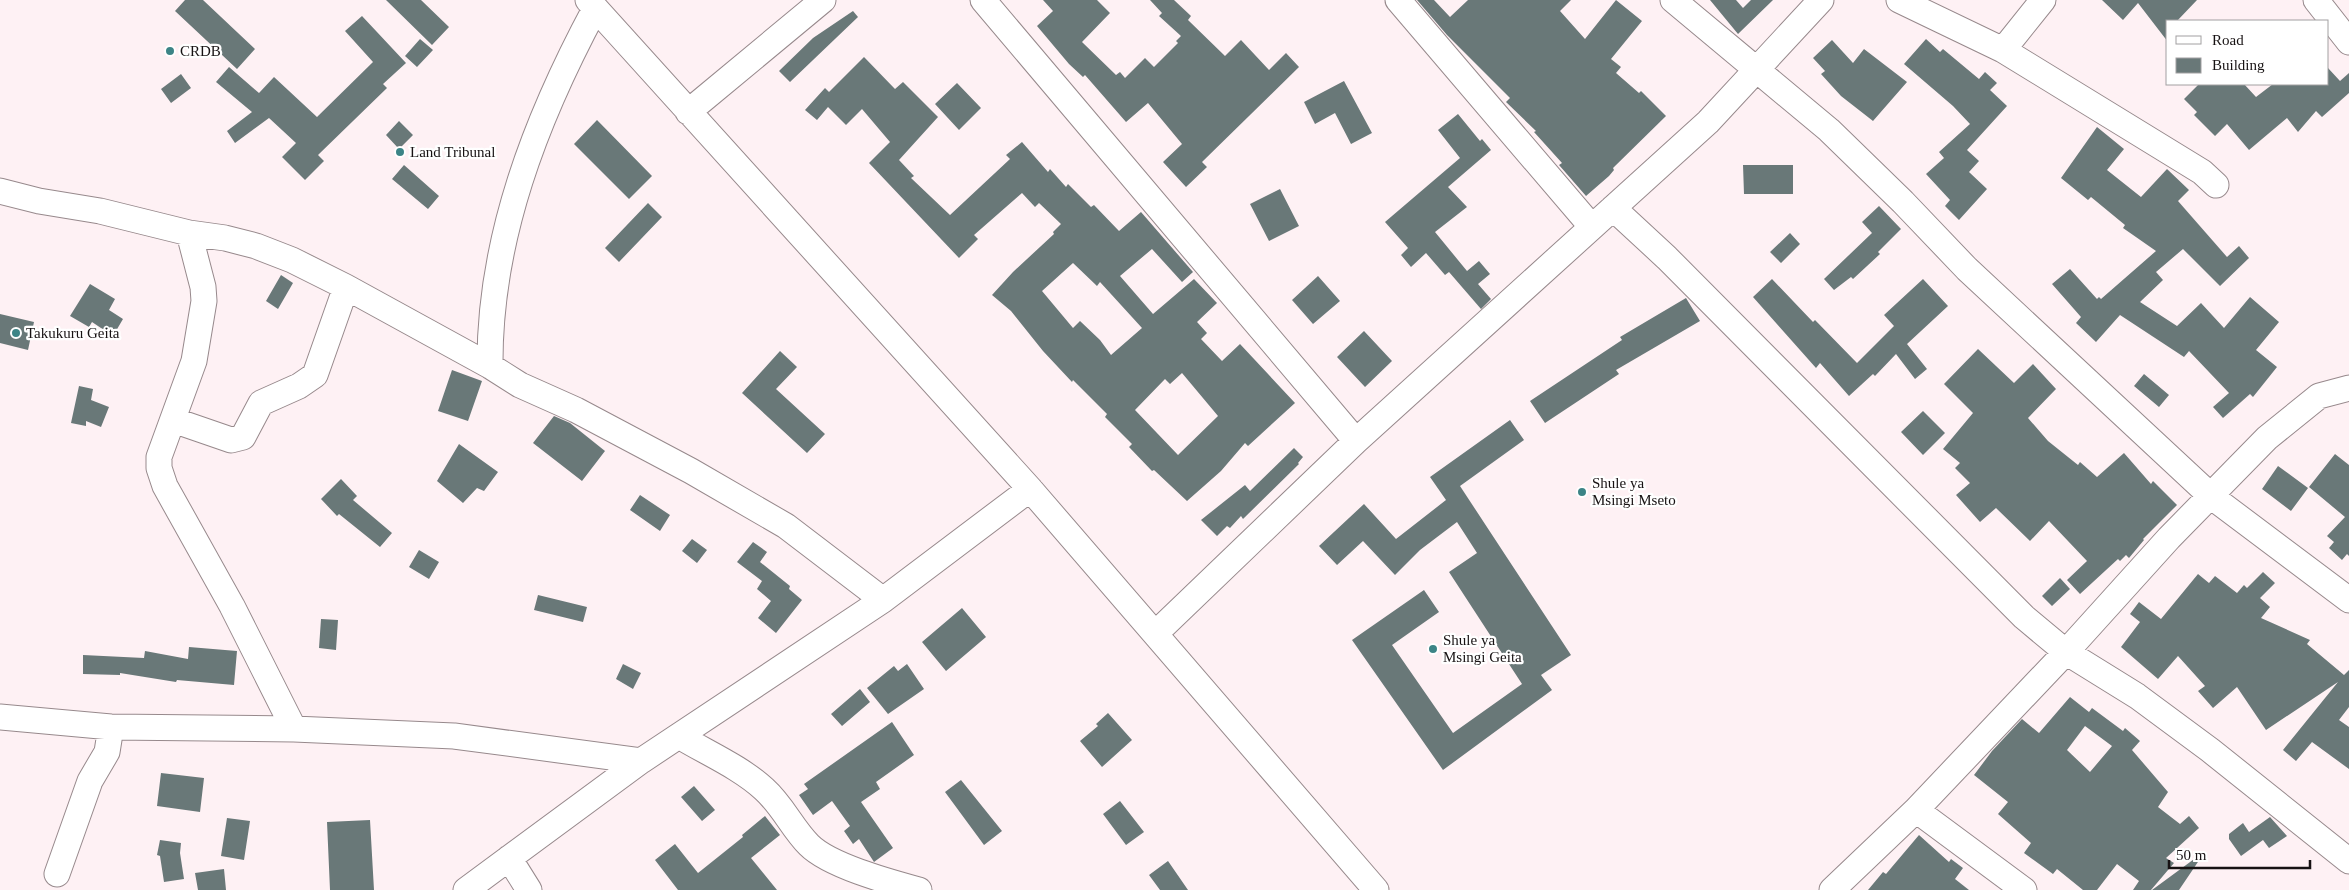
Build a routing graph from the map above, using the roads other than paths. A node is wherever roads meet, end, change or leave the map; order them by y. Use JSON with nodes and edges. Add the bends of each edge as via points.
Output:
{"nodes":[{"id":1,"x":823,"y":0,"type":"edge"},
{"id":2,"x":983,"y":0,"type":"edge"},
{"id":3,"x":1398,"y":0,"type":"edge"},
{"id":4,"x":1673,"y":0,"type":"edge"},
{"id":5,"x":1821,"y":0,"type":"edge"},
{"id":6,"x":1898,"y":0,"type":"edge"},
{"id":7,"x":2043,"y":0,"type":"edge"},
{"id":8,"x":2316,"y":0,"type":"edge"},
{"id":9,"x":592,"y":4,"type":"edge"},
{"id":10,"x":2349,"y":42,"type":"edge"},
{"id":11,"x":2003,"y":50,"type":"junction"},
{"id":12,"x":1757,"y":69,"type":"junction"},
{"id":13,"x":688,"y":112,"type":"junction"},
{"id":14,"x":2216,"y":185,"type":"dead end"},
{"id":15,"x":0,"y":191,"type":"edge"},
{"id":16,"x":1613,"y":208,"type":"junction"},
{"id":17,"x":1591,"y":226,"type":"junction"},
{"id":18,"x":189,"y":233,"type":"junction"},
{"id":19,"x":346,"y":287,"type":"junction"},
{"id":20,"x":490,"y":366,"type":"junction"},
{"id":21,"x":2349,"y":388,"type":"edge"},
{"id":22,"x":173,"y":420,"type":"junction"},
{"id":23,"x":1356,"y":441,"type":"junction"},
{"id":24,"x":1030,"y":489,"type":"junction"},
{"id":25,"x":2212,"y":497,"type":"junction"},
{"id":26,"x":883,"y":600,"type":"junction"},
{"id":27,"x":2349,"y":600,"type":"edge"},
{"id":28,"x":1156,"y":633,"type":"junction"},
{"id":29,"x":2066,"y":652,"type":"junction"},
{"id":30,"x":0,"y":717,"type":"edge"},
{"id":31,"x":111,"y":727,"type":"junction"},
{"id":32,"x":294,"y":729,"type":"junction"},
{"id":33,"x":679,"y":736,"type":"junction"},
{"id":34,"x":641,"y":761,"type":"junction"},
{"id":35,"x":1916,"y":810,"type":"junction"},
{"id":36,"x":509,"y":858,"type":"junction"},
{"id":37,"x":2349,"y":861,"type":"edge"},
{"id":38,"x":57,"y":874,"type":"dead end"},
{"id":39,"x":1368,"y":886,"type":"edge"},
{"id":40,"x":466,"y":890,"type":"edge"},
{"id":41,"x":529,"y":890,"type":"edge"},
{"id":42,"x":919,"y":890,"type":"edge"},
{"id":43,"x":1832,"y":890,"type":"edge"},
{"id":44,"x":2024,"y":890,"type":"edge"}],
"edges":[{"from":1,"to":13,"type":"street"},
{"from":2,"to":23,"type":"street"},
{"from":3,"to":17,"type":"street"},
{"from":4,"to":12,"type":"street"},
{"from":5,"to":12,"type":"street"},
{"from":6,"to":11,"type":"street"},
{"from":7,"to":11,"type":"street"},
{"from":8,"to":10,"type":"street"},
{"from":9,"to":13,"type":"street"},
{"from":9,"to":20,"type":"street","via":[[533,140],[510,212],[493,303]]},
{"from":11,"to":14,"type":"street","via":[[2202,172]]},
{"from":12,"to":16,"type":"street","via":[[1708,122]]},
{"from":12,"to":25,"type":"street","via":[[1829,130],[1974,275]]},
{"from":13,"to":24,"type":"street"},
{"from":15,"to":18,"type":"street"},
{"from":16,"to":17,"type":"street"},
{"from":16,"to":29,"type":"street","via":[[1667,258],[1969,564]]},
{"from":17,"to":23,"type":"street"},
{"from":18,"to":19,"type":"street","via":[[256,246]]},
{"from":18,"to":22,"type":"street","via":[[204,301],[194,361]]},
{"from":19,"to":20,"type":"street"},
{"from":19,"to":22,"type":"street","via":[[315,375],[300,386],[261,403],[243,437],[231,440]]},
{"from":20,"to":26,"type":"street","via":[[520,385],[576,410],[690,471],[786,526]]},
{"from":21,"to":25,"type":"street","via":[[2319,396],[2267,438]]},
{"from":22,"to":32,"type":"street","via":[[159,457],[165,486],[232,606]]},
{"from":23,"to":28,"type":"street"},
{"from":24,"to":26,"type":"street"},
{"from":24,"to":28,"type":"street"},
{"from":25,"to":27,"type":"street"},
{"from":25,"to":29,"type":"street","via":[[2169,538]]},
{"from":26,"to":33,"type":"street"},
{"from":28,"to":39,"type":"street"},
{"from":29,"to":35,"type":"street"},
{"from":29,"to":37,"type":"street","via":[[2137,696]]},
{"from":30,"to":31,"type":"street"},
{"from":31,"to":32,"type":"street"},
{"from":31,"to":38,"type":"street","via":[[107,752],[87,789]]},
{"from":32,"to":34,"type":"street","via":[[454,736]]},
{"from":33,"to":34,"type":"street"},
{"from":33,"to":42,"type":"street","via":[[762,787],[780,804],[809,845],[821,853],[874,878]]},
{"from":34,"to":36,"type":"street"},
{"from":35,"to":43,"type":"street"},
{"from":35,"to":44,"type":"street"},
{"from":36,"to":40,"type":"street"},
{"from":36,"to":41,"type":"street"}]}
